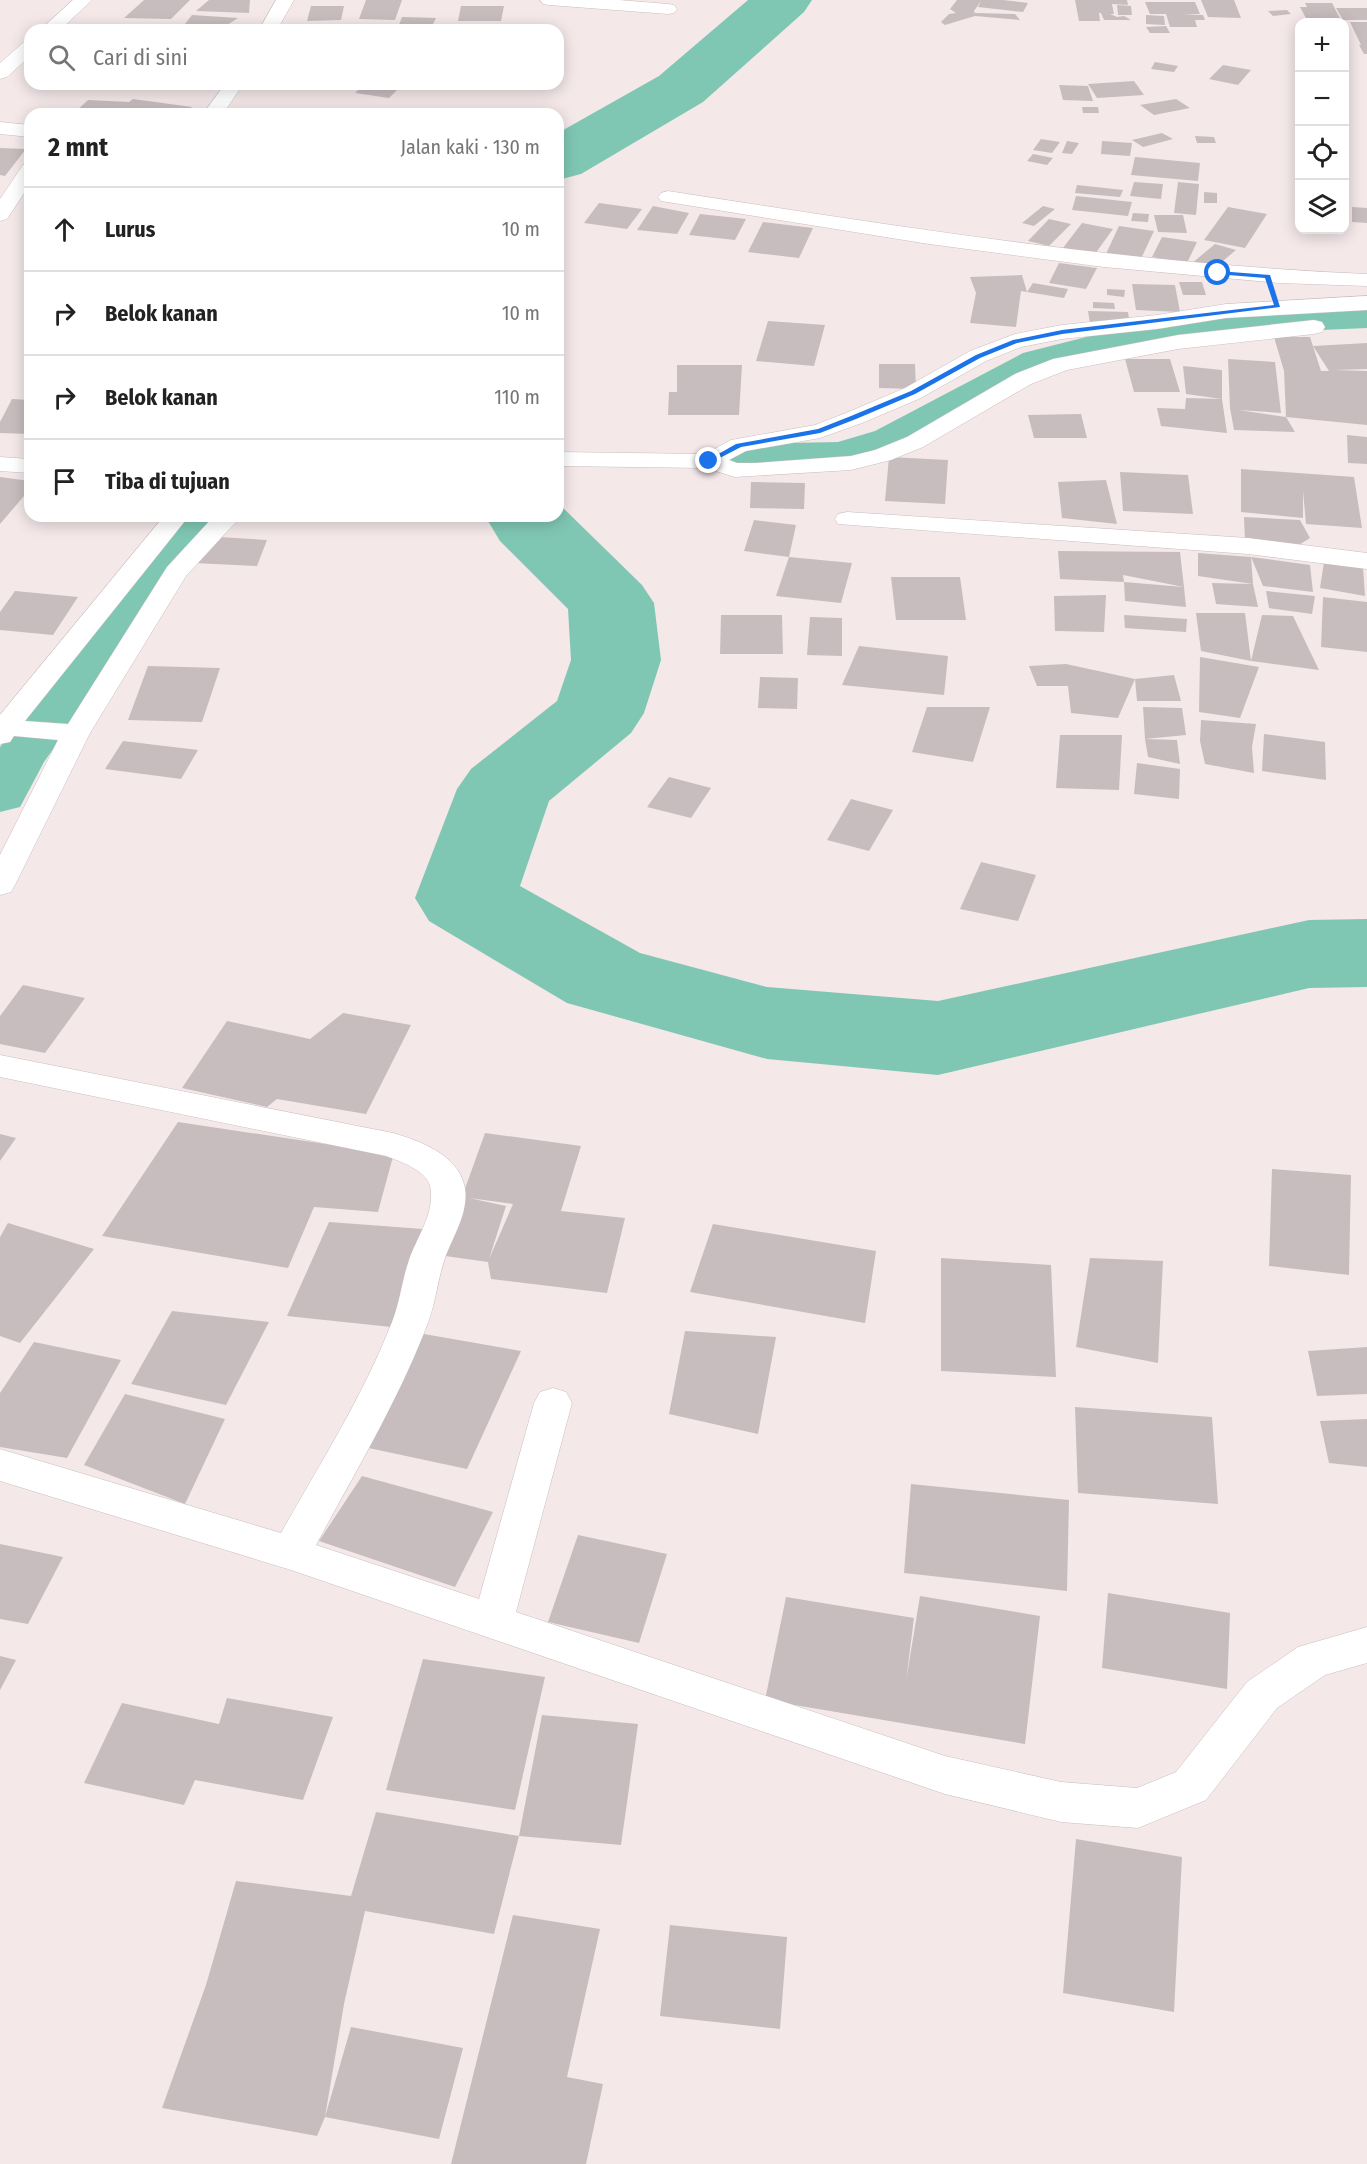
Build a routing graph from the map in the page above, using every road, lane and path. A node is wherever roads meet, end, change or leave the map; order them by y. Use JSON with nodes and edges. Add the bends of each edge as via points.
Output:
{"nodes":[{"id":1,"x":83,"y":0,"type":"edge"},
{"id":2,"x":285,"y":0,"type":"edge"},
{"id":3,"x":549,"y":0,"type":"edge"},
{"id":4,"x":668,"y":9,"type":"dead end"},
{"id":5,"x":56,"y":24,"type":"edge"},
{"id":6,"x":271,"y":24,"type":"edge"},
{"id":7,"x":24,"y":51,"type":"edge"},
{"id":8,"x":0,"y":73,"type":"edge"},
{"id":9,"x":230,"y":90,"type":"edge"},
{"id":10,"x":217,"y":108,"type":"edge"},
{"id":11,"x":0,"y":128,"type":"edge"},
{"id":12,"x":24,"y":130,"type":"edge"},
{"id":13,"x":24,"y":178,"type":"edge"},
{"id":14,"x":668,"y":197,"type":"dead end"},
{"id":15,"x":0,"y":215,"type":"edge"},
{"id":16,"x":1268,"y":276,"type":"junction"},
{"id":17,"x":1367,"y":280,"type":"edge"},
{"id":18,"x":1367,"y":303,"type":"edge"},
{"id":19,"x":1281,"y":317,"type":"junction"},
{"id":20,"x":1367,"y":324,"type":"edge"},
{"id":21,"x":564,"y":459,"type":"edge"},
{"id":22,"x":702,"y":461,"type":"junction"},
{"id":23,"x":0,"y":464,"type":"edge"},
{"id":24,"x":24,"y":466,"type":"edge"},
{"id":25,"x":847,"y":519,"type":"dead end"},
{"id":26,"x":172,"y":522,"type":"edge"},
{"id":27,"x":222,"y":522,"type":"edge"},
{"id":28,"x":1367,"y":561,"type":"edge"},
{"id":29,"x":5,"y":730,"type":"edge"},
{"id":30,"x":65,"y":733,"type":"junction"},
{"id":31,"x":0,"y":885,"type":"edge"},
{"id":32,"x":0,"y":1066,"type":"edge"},
{"id":33,"x":554,"y":1403,"type":"dead end"},
{"id":34,"x":0,"y":1466,"type":"edge"},
{"id":35,"x":291,"y":1553,"type":"junction"},
{"id":36,"x":493,"y":1621,"type":"junction"},
{"id":37,"x":1367,"y":1645,"type":"edge"}],
"edges":[{"from":1,"to":5,"type":"street"},
{"from":2,"to":6,"type":"street"},
{"from":3,"to":4,"type":"street"},
{"from":7,"to":8,"type":"street"},
{"from":9,"to":10,"type":"street"},
{"from":11,"to":12,"type":"street"},
{"from":13,"to":15,"type":"street"},
{"from":14,"to":16,"type":"street","via":[[1115,263]]},
{"from":16,"to":17,"type":"street"},
{"from":16,"to":19,"type":"street"},
{"from":18,"to":19,"type":"street"},
{"from":19,"to":20,"type":"street"},
{"from":19,"to":22,"type":"street","via":[[1226,311],[1015,341],[854,418],[820,431],[739,445]]},
{"from":19,"to":22,"type":"street","via":[[1061,364],[1023,379],[915,442],[851,463],[735,470]]},
{"from":21,"to":22,"type":"street"},
{"from":23,"to":24,"type":"street"},
{"from":25,"to":28,"type":"street","via":[[1248,546]]},
{"from":26,"to":29,"type":"street"},
{"from":27,"to":30,"type":"street","via":[[176,572]]},
{"from":29,"to":30,"type":"street"},
{"from":30,"to":31,"type":"street"},
{"from":32,"to":35,"type":"street","via":[[393,1145],[437,1169],[447,1184],[447,1204],[408,1328],[349,1448]]},
{"from":33,"to":36,"type":"street"},
{"from":34,"to":35,"type":"street"},
{"from":35,"to":36,"type":"street"},
{"from":36,"to":37,"type":"street","via":[[945,1775],[1061,1802],[1138,1808],[1191,1785],[1262,1695],[1313,1660]]}]}
